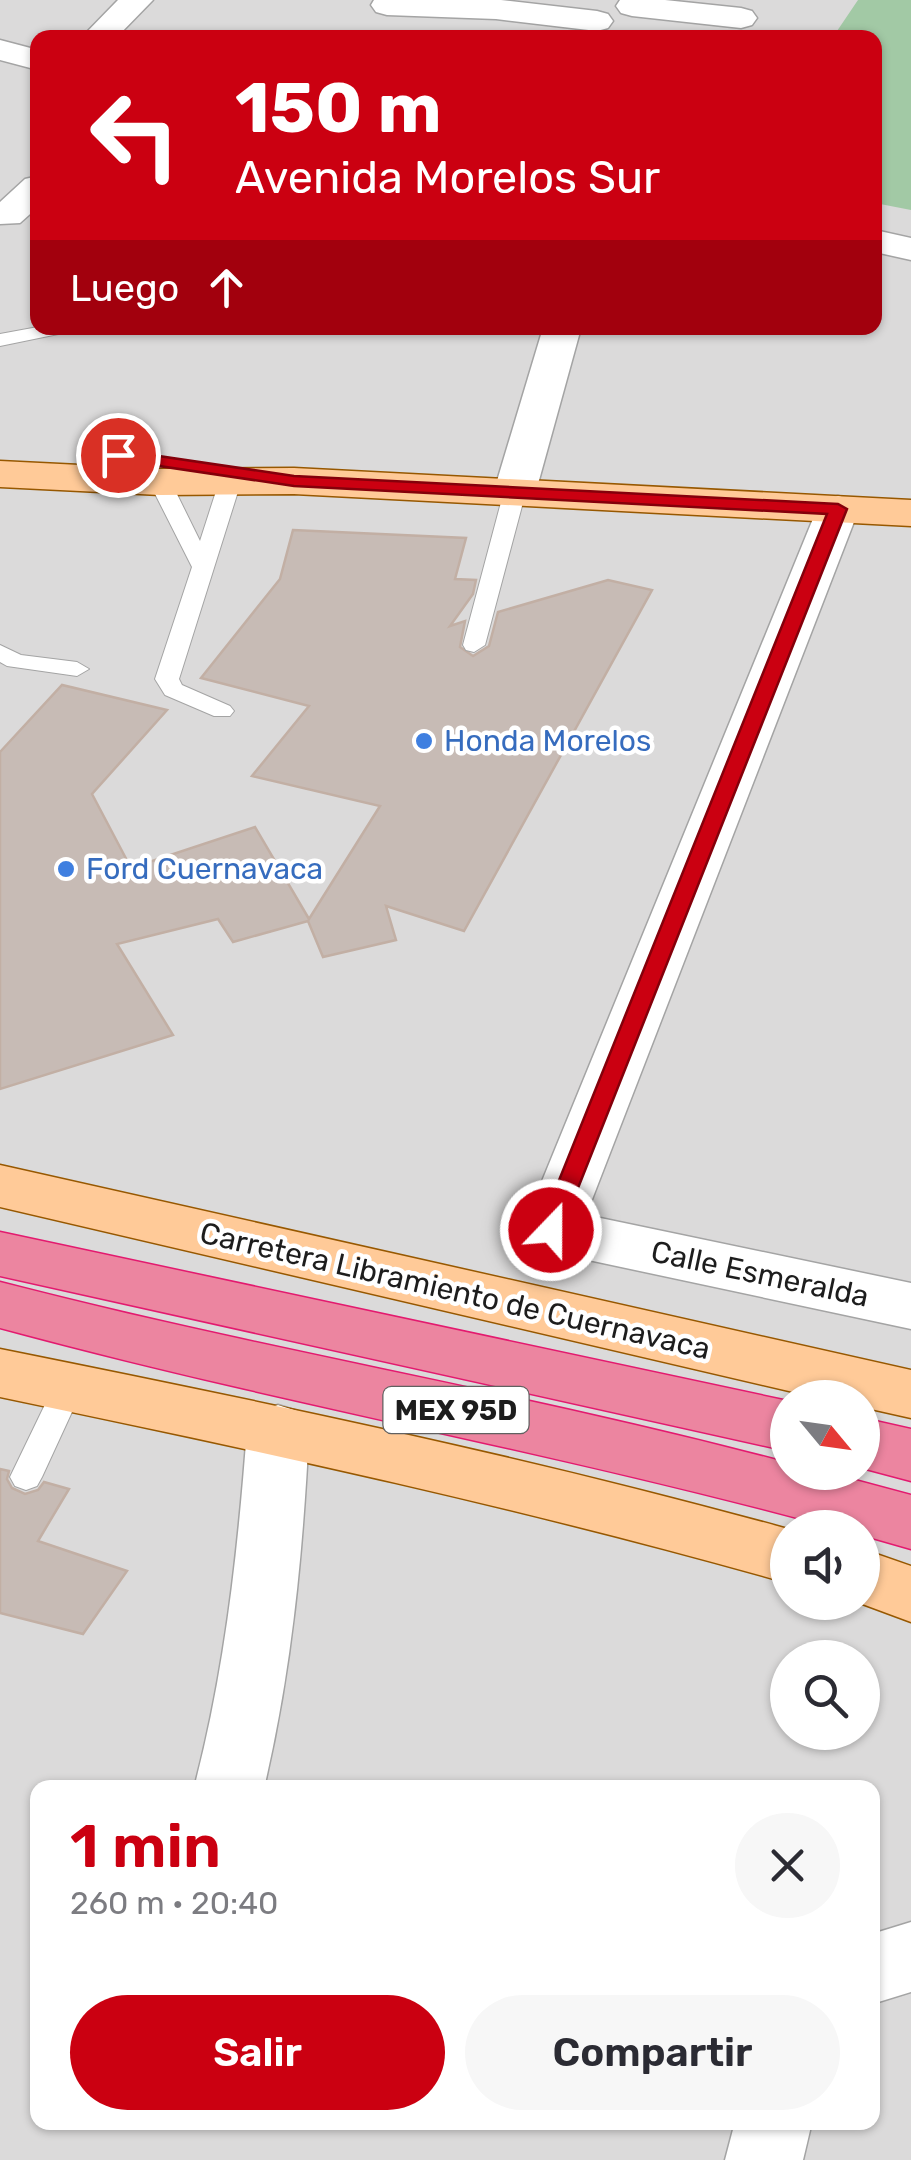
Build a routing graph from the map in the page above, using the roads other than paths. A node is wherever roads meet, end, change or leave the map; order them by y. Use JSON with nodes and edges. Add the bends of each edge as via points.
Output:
{"nodes":[{"id":1,"x":137,"y":0,"type":"edge"},
{"id":2,"x":639,"y":3,"type":"edge"},
{"id":3,"x":386,"y":5,"type":"dead end"},
{"id":4,"x":741,"y":18,"type":"dead end"},
{"id":5,"x":583,"y":29,"type":"edge"},
{"id":6,"x":105,"y":30,"type":"edge"},
{"id":7,"x":0,"y":50,"type":"edge"},
{"id":8,"x":30,"y":58,"type":"edge"},
{"id":9,"x":30,"y":194,"type":"edge"},
{"id":10,"x":7,"y":215,"type":"dead end"},
{"id":11,"x":882,"y":243,"type":"edge"},
{"id":12,"x":911,"y":249,"type":"edge"},
{"id":13,"x":30,"y":334,"type":"edge"},
{"id":14,"x":560,"y":335,"type":"edge"},
{"id":15,"x":0,"y":340,"type":"edge"},
{"id":16,"x":0,"y":437,"type":"edge"},
{"id":17,"x":48,"y":445,"type":"junction"},
{"id":18,"x":0,"y":446,"type":"edge"},
{"id":19,"x":0,"y":474,"type":"edge"},
{"id":20,"x":107,"y":481,"type":"junction"},
{"id":21,"x":294,"y":481,"type":"junction"},
{"id":22,"x":160,"y":482,"type":"junction"},
{"id":23,"x":230,"y":482,"type":"junction"},
{"id":24,"x":0,"y":484,"type":"edge"},
{"id":25,"x":515,"y":491,"type":"junction"},
{"id":26,"x":838,"y":509,"type":"junction"},
{"id":27,"x":911,"y":513,"type":"edge"},
{"id":28,"x":204,"y":570,"type":"junction"},
{"id":29,"x":474,"y":646,"type":"dead end"},
{"id":30,"x":0,"y":652,"type":"edge"},
{"id":31,"x":77,"y":670,"type":"dead end"},
{"id":32,"x":222,"y":711,"type":"dead end"},
{"id":33,"x":0,"y":1186,"type":"edge"},
{"id":34,"x":0,"y":1254,"type":"edge"},
{"id":35,"x":0,"y":1305,"type":"edge"},
{"id":36,"x":911,"y":1306,"type":"edge"},
{"id":37,"x":0,"y":1372,"type":"edge"},
{"id":38,"x":68,"y":1388,"type":"junction"},
{"id":39,"x":911,"y":1394,"type":"edge"},
{"id":40,"x":770,"y":1422,"type":"edge"},
{"id":41,"x":278,"y":1430,"type":"junction"},
{"id":42,"x":880,"y":1447,"type":"edge"},
{"id":43,"x":911,"y":1455,"type":"edge"},
{"id":44,"x":26,"y":1476,"type":"dead end"},
{"id":45,"x":911,"y":1522,"type":"edge"},
{"id":46,"x":770,"y":1551,"type":"edge"},
{"id":47,"x":880,"y":1583,"type":"edge"},
{"id":48,"x":911,"y":1594,"type":"edge"},
{"id":49,"x":232,"y":1780,"type":"edge"},
{"id":50,"x":911,"y":1956,"type":"edge"},
{"id":51,"x":880,"y":1966,"type":"edge"},
{"id":52,"x":772,"y":2130,"type":"edge"},
{"id":53,"x":764,"y":2160,"type":"edge"}],
"edges":[{"from":1,"to":6,"type":"street"},
{"from":2,"to":4,"type":"street"},
{"from":2,"to":5,"type":"street"},
{"from":3,"to":5,"type":"street","via":[[496,8]]},
{"from":7,"to":8,"type":"street"},
{"from":9,"to":10,"type":"street"},
{"from":11,"to":12,"type":"street"},
{"from":13,"to":15,"type":"lane"},
{"from":14,"to":25,"type":"street"},
{"from":16,"to":17,"type":"main road"},
{"from":17,"to":18,"type":"main road"},
{"from":17,"to":21,"type":"main road"},
{"from":19,"to":20,"type":"main road"},
{"from":20,"to":22,"type":"main road"},
{"from":20,"to":24,"type":"main road"},
{"from":21,"to":23,"type":"main road"},
{"from":21,"to":25,"type":"main road"},
{"from":22,"to":23,"type":"main road"},
{"from":22,"to":28,"type":"lane"},
{"from":23,"to":28,"type":"lane"},
{"from":25,"to":26,"type":"main road"},
{"from":25,"to":29,"type":"lane"},
{"from":26,"to":27,"type":"main road"},
{"from":26,"to":36,"type":"street","name":"Calle Esmeralda","via":[[551,1230]]},
{"from":28,"to":32,"type":"lane","via":[[167,679],[173,690]]},
{"from":30,"to":31,"type":"lane","via":[[15,661]]},
{"from":33,"to":39,"type":"main road","name":"Carretera Libramiento de Cuernavaca"},
{"from":34,"to":40,"type":"highway","number":"MEX 95D"},
{"from":35,"to":45,"type":"highway","number":"MEX 95D","via":[[663,1455]]},
{"from":37,"to":38,"type":"main road"},
{"from":38,"to":41,"type":"main road"},
{"from":38,"to":44,"type":"lane"},
{"from":41,"to":46,"type":"main road"},
{"from":41,"to":49,"type":"street","via":[[270,1579]]},
{"from":42,"to":43,"type":"highway"},
{"from":47,"to":48,"type":"main road"},
{"from":50,"to":51,"type":"street"},
{"from":52,"to":53,"type":"street"}]}
